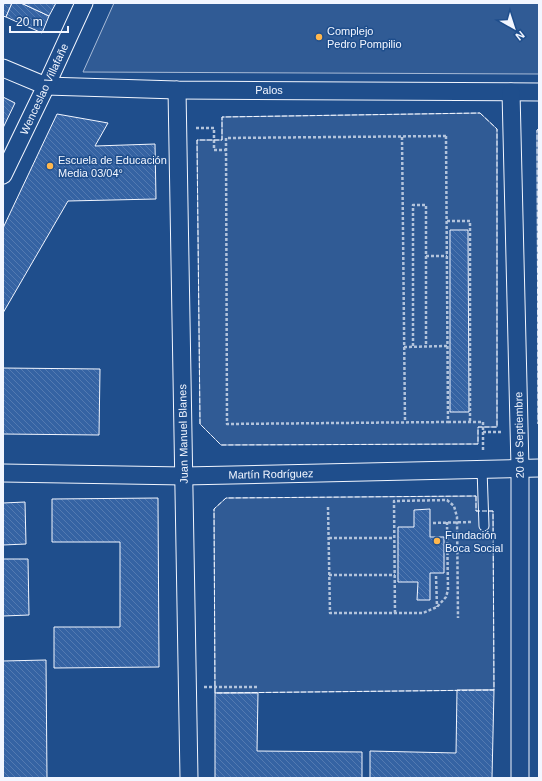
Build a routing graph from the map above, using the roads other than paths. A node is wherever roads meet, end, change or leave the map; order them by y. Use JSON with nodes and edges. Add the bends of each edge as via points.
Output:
{"nodes":[{"id":1,"x":84,"y":3,"type":"edge"},
{"id":2,"x":3,"y":68,"type":"edge"},
{"id":3,"x":46,"y":86,"type":"junction"},
{"id":4,"x":177,"y":90,"type":"junction"},
{"id":5,"x":511,"y":92,"type":"junction"},
{"id":6,"x":539,"y":92,"type":"edge"},
{"id":7,"x":3,"y":175,"type":"edge"},
{"id":8,"x":520,"y":468,"type":"junction"},
{"id":9,"x":539,"y":468,"type":"edge"},
{"id":10,"x":482,"y":469,"type":"junction"},
{"id":11,"x":3,"y":473,"type":"edge"},
{"id":12,"x":184,"y":476,"type":"junction"},
{"id":13,"x":484,"y":524,"type":"road end"},
{"id":14,"x":189,"y":778,"type":"edge"},
{"id":15,"x":520,"y":778,"type":"edge"}],
"edges":[{"from":1,"to":3,"type":"street","name":"Wenceslao Villafañe"},
{"from":2,"to":3,"type":"street","name":"Palos"},
{"from":3,"to":4,"type":"street","name":"Palos"},
{"from":3,"to":7,"type":"street","name":"Wenceslao Villafañe"},
{"from":4,"to":5,"type":"street","name":"Palos"},
{"from":4,"to":12,"type":"street","name":"Juan Manuel Blanes"},
{"from":5,"to":6,"type":"street","name":"Palos"},
{"from":5,"to":8,"type":"street","name":"20 de Septiembre"},
{"from":8,"to":9,"type":"street","name":"Martín Rodríguez"},
{"from":8,"to":10,"type":"street","name":"Martín Rodríguez"},
{"from":8,"to":15,"type":"street","name":"20 de Septiembre"},
{"from":10,"to":12,"type":"street","name":"Martín Rodríguez"},
{"from":10,"to":13,"type":"lane"},
{"from":11,"to":12,"type":"street","name":"Martín Rodríguez"},
{"from":12,"to":14,"type":"street","name":"Juan Manuel Blanes"}]}
